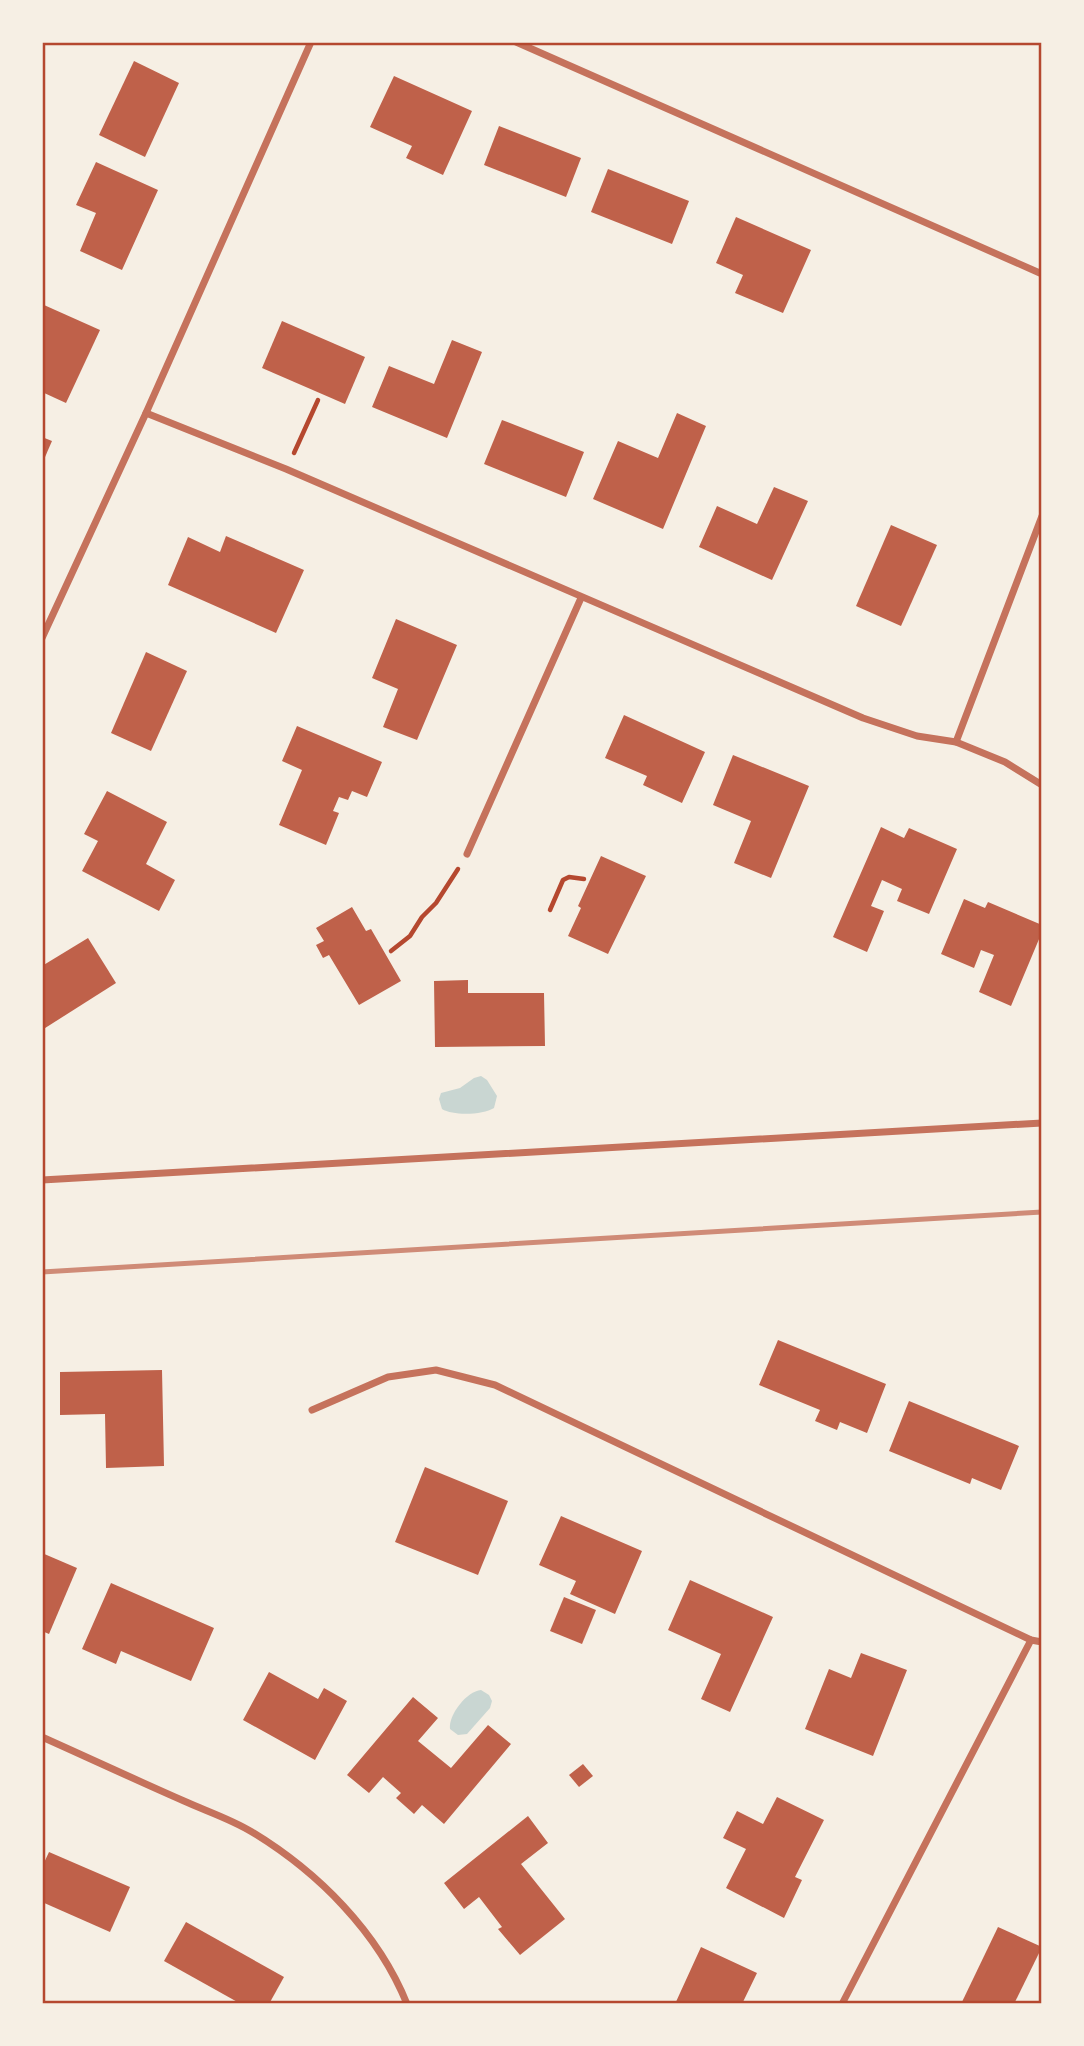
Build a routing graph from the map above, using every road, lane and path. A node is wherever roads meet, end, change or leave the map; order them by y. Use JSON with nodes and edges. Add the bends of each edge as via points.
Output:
{"nodes":[{"id":1,"x":311,"y":42,"type":"edge"},
{"id":2,"x":516,"y":42,"type":"edge"},
{"id":3,"x":1042,"y":274,"type":"edge"},
{"id":4,"x":318,"y":400,"type":"dead end"},
{"id":5,"x":146,"y":413,"type":"junction"},
{"id":6,"x":286,"y":470,"type":"junction"},
{"id":7,"x":1042,"y":516,"type":"edge"},
{"id":8,"x":580,"y":598,"type":"junction"},
{"id":9,"x":42,"y":638,"type":"edge"},
{"id":10,"x":956,"y":742,"type":"junction"},
{"id":11,"x":1042,"y":785,"type":"edge"},
{"id":12,"x":467,"y":854,"type":"joint"},
{"id":13,"x":584,"y":879,"type":"dead end"},
{"id":14,"x":550,"y":910,"type":"dead end"},
{"id":15,"x":390,"y":951,"type":"dead end"},
{"id":16,"x":1042,"y":1123,"type":"edge"},
{"id":17,"x":42,"y":1180,"type":"edge"},
{"id":18,"x":312,"y":1410,"type":"dead end"},
{"id":19,"x":1031,"y":1640,"type":"junction"},
{"id":20,"x":1042,"y":1642,"type":"edge"},
{"id":21,"x":42,"y":1737,"type":"edge"},
{"id":22,"x":407,"y":2004,"type":"edge"},
{"id":23,"x":842,"y":2004,"type":"edge"}],
"edges":[{"from":1,"to":5,"type":"street"},
{"from":2,"to":3,"type":"street"},
{"from":4,"to":6,"type":"path"},
{"from":5,"to":6,"type":"street"},
{"from":5,"to":9,"type":"street"},
{"from":6,"to":8,"type":"street"},
{"from":7,"to":10,"type":"street"},
{"from":8,"to":10,"type":"street","via":[[863,718],[917,736]]},
{"from":8,"to":12,"type":"street"},
{"from":10,"to":11,"type":"street","via":[[1005,762]]},
{"from":12,"to":15,"type":"path","via":[[410,936]]},
{"from":13,"to":14,"type":"path","via":[[563,880]]},
{"from":16,"to":17,"type":"street"},
{"from":18,"to":19,"type":"street","via":[[388,1377],[436,1370],[495,1385]]},
{"from":19,"to":20,"type":"street"},
{"from":19,"to":23,"type":"street"},
{"from":21,"to":22,"type":"street","via":[[249,1830],[290,1857],[320,1882],[370,1938]]}]}
